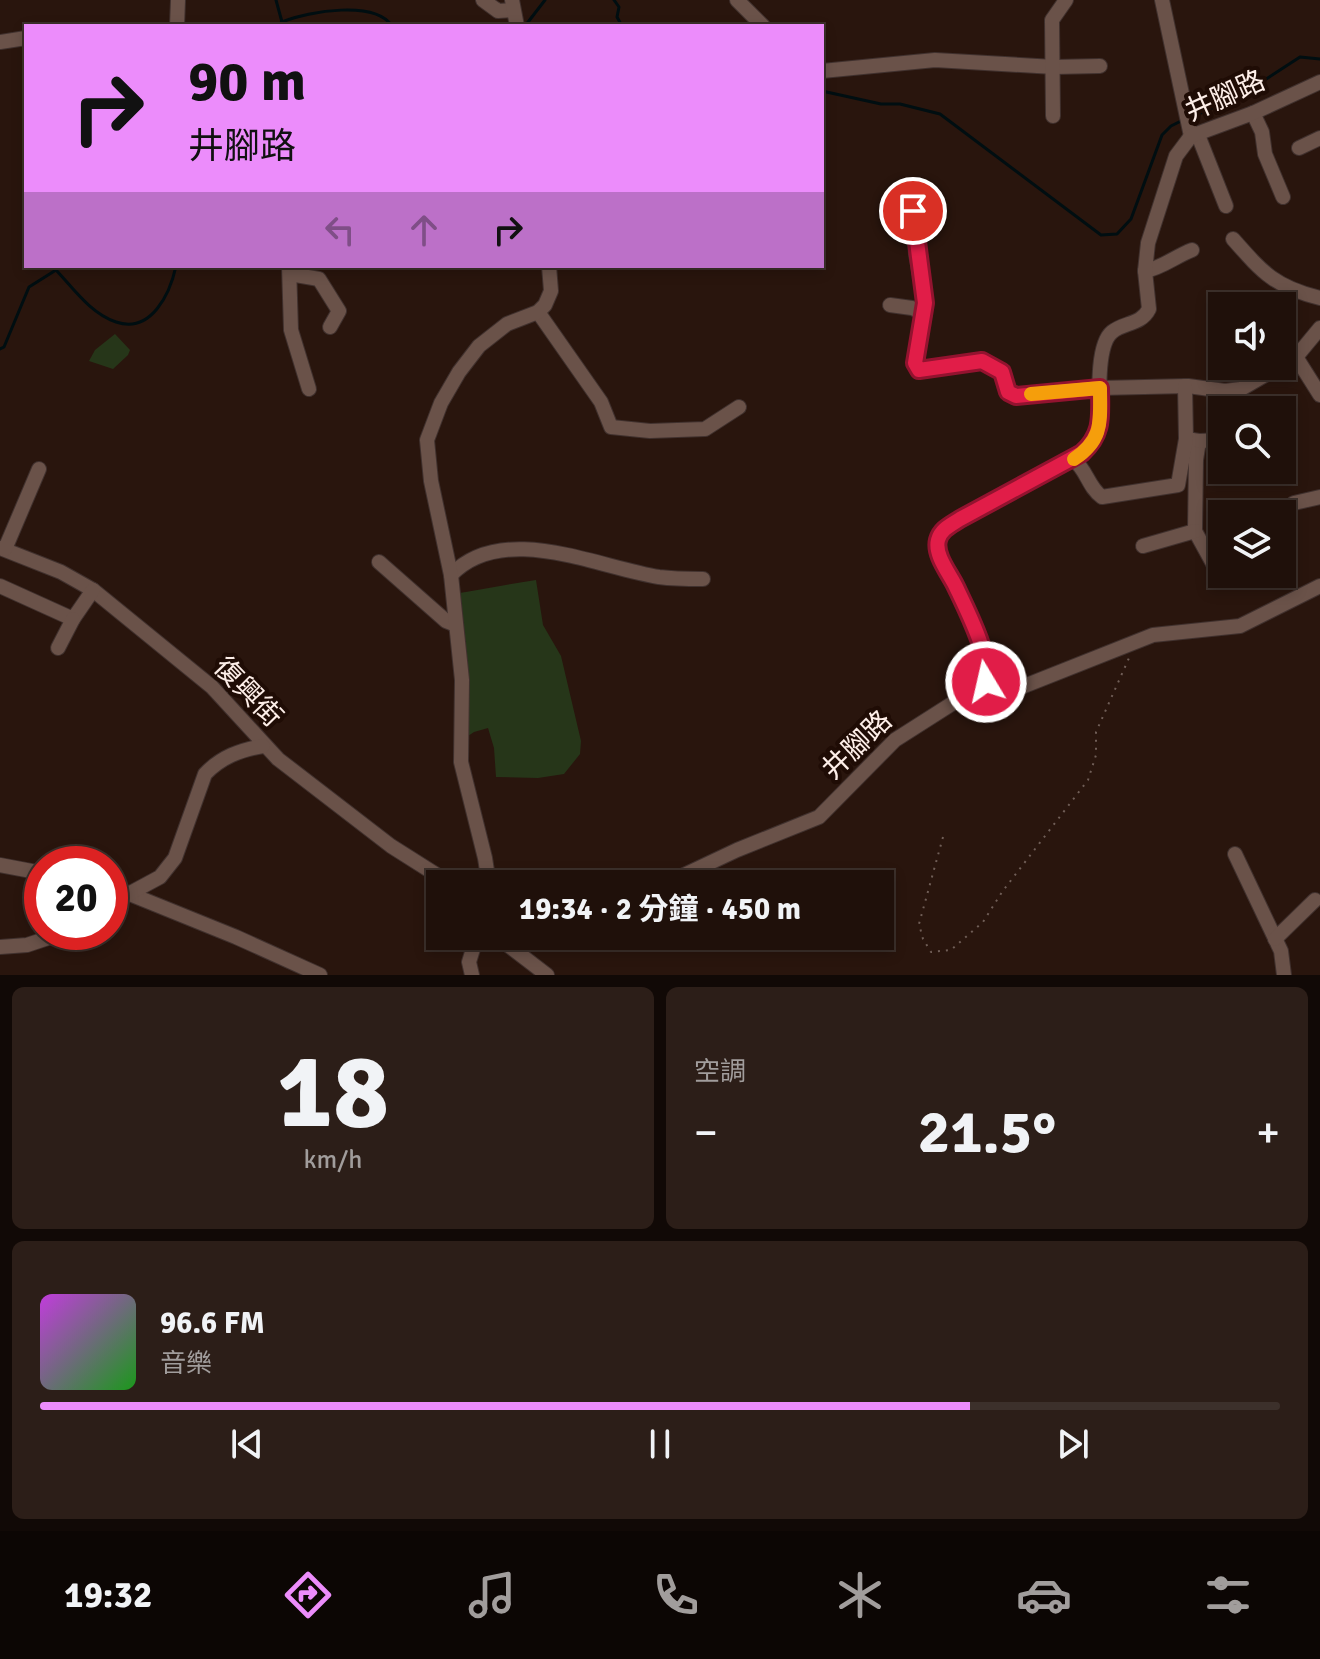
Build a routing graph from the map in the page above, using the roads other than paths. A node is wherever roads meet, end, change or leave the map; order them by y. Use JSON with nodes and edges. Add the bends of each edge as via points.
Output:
{"nodes":[{"id":1,"x":178,"y":0,"type":"edge"},
{"id":2,"x":483,"y":0,"type":"edge"},
{"id":3,"x":737,"y":0,"type":"edge"},
{"id":4,"x":1066,"y":0,"type":"edge"},
{"id":5,"x":1162,"y":0,"type":"edge"},
{"id":6,"x":512,"y":5,"type":"edge"},
{"id":7,"x":177,"y":24,"type":"edge"},
{"id":8,"x":761,"y":24,"type":"edge"},
{"id":9,"x":24,"y":38,"type":"edge"},
{"id":10,"x":0,"y":42,"type":"edge"},
{"id":11,"x":1100,"y":66,"type":"dead end"},
{"id":12,"x":1054,"y":67,"type":"junction"},
{"id":13,"x":824,"y":71,"type":"edge"},
{"id":14,"x":1320,"y":82,"type":"edge"},
{"id":15,"x":1253,"y":113,"type":"junction"},
{"id":16,"x":1053,"y":116,"type":"dead end"},
{"id":17,"x":1194,"y":136,"type":"junction"},
{"id":18,"x":1320,"y":138,"type":"edge"},
{"id":19,"x":1299,"y":148,"type":"dead end"},
{"id":20,"x":911,"y":190,"type":"dead end"},
{"id":21,"x":1283,"y":197,"type":"dead end"},
{"id":22,"x":1226,"y":206,"type":"dead end"},
{"id":23,"x":1233,"y":239,"type":"dead end"},
{"id":24,"x":1192,"y":250,"type":"dead end"},
{"id":25,"x":549,"y":268,"type":"edge"},
{"id":26,"x":290,"y":270,"type":"edge"},
{"id":27,"x":1145,"y":271,"type":"junction"},
{"id":28,"x":1320,"y":298,"type":"edge"},
{"id":29,"x":890,"y":305,"type":"dead end"},
{"id":30,"x":538,"y":312,"type":"junction"},
{"id":31,"x":925,"y":314,"type":"junction"},
{"id":32,"x":330,"y":327,"type":"dead end"},
{"id":33,"x":1320,"y":328,"type":"edge"},
{"id":34,"x":1296,"y":357,"type":"joint"},
{"id":35,"x":1256,"y":380,"type":"edge"},
{"id":36,"x":1185,"y":386,"type":"junction"},
{"id":37,"x":1100,"y":388,"type":"junction"},
{"id":38,"x":309,"y":389,"type":"dead end"},
{"id":39,"x":1319,"y":390,"type":"edge"},
{"id":40,"x":739,"y":407,"type":"dead end"},
{"id":41,"x":1192,"y":440,"type":"junction"},
{"id":42,"x":1208,"y":440,"type":"edge"},
{"id":43,"x":1073,"y":459,"type":"junction"},
{"id":44,"x":39,"y":469,"type":"dead end"},
{"id":45,"x":1320,"y":497,"type":"edge"},
{"id":46,"x":1296,"y":503,"type":"edge"},
{"id":47,"x":1195,"y":531,"type":"junction"},
{"id":48,"x":1143,"y":546,"type":"dead end"},
{"id":49,"x":2,"y":549,"type":"edge"},
{"id":50,"x":1208,"y":555,"type":"edge"},
{"id":51,"x":379,"y":562,"type":"dead end"},
{"id":52,"x":451,"y":575,"type":"junction"},
{"id":53,"x":703,"y":579,"type":"dead end"},
{"id":54,"x":0,"y":586,"type":"edge"},
{"id":55,"x":1320,"y":586,"type":"edge"},
{"id":56,"x":93,"y":590,"type":"junction"},
{"id":57,"x":73,"y":619,"type":"junction"},
{"id":58,"x":456,"y":625,"type":"junction"},
{"id":59,"x":58,"y":648,"type":"dead end"},
{"id":60,"x":986,"y":682,"type":"junction"},
{"id":61,"x":263,"y":746,"type":"junction"},
{"id":62,"x":1235,"y":854,"type":"dead end"},
{"id":63,"x":0,"y":865,"type":"edge"},
{"id":64,"x":24,"y":870,"type":"edge"},
{"id":65,"x":429,"y":870,"type":"edge"},
{"id":66,"x":487,"y":870,"type":"edge"},
{"id":67,"x":695,"y":870,"type":"edge"},
{"id":68,"x":128,"y":893,"type":"edge"},
{"id":69,"x":132,"y":894,"type":"junction"},
{"id":70,"x":128,"y":896,"type":"edge"},
{"id":71,"x":1315,"y":900,"type":"dead end"},
{"id":72,"x":1275,"y":939,"type":"junction"},
{"id":73,"x":24,"y":945,"type":"edge"},
{"id":74,"x":0,"y":947,"type":"edge"},
{"id":75,"x":473,"y":950,"type":"edge"},
{"id":76,"x":514,"y":950,"type":"edge"},
{"id":77,"x":320,"y":975,"type":"edge"},
{"id":78,"x":472,"y":975,"type":"edge"},
{"id":79,"x":547,"y":975,"type":"edge"},
{"id":80,"x":1284,"y":975,"type":"edge"}],
"edges":[{"from":1,"to":7,"type":"street"},
{"from":2,"to":6,"type":"street","via":[[498,11]]},
{"from":3,"to":8,"type":"street"},
{"from":4,"to":12,"type":"street","via":[[1052,20]]},
{"from":5,"to":17,"type":"street","name":"井腳路"},
{"from":9,"to":10,"type":"street"},
{"from":11,"to":12,"type":"street"},
{"from":12,"to":13,"type":"street","via":[[935,60]]},
{"from":12,"to":16,"type":"street"},
{"from":14,"to":15,"type":"street","name":"井腳路"},
{"from":15,"to":17,"type":"street","name":"井腳路"},
{"from":15,"to":21,"type":"street"},
{"from":17,"to":22,"type":"street","name":"井腳路"},
{"from":17,"to":27,"type":"street","name":"井腳路","via":[[1176,156],[1148,243]]},
{"from":18,"to":19,"type":"street"},
{"from":20,"to":31,"type":"street"},
{"from":23,"to":28,"type":"street","via":[[1260,270],[1291,291]]},
{"from":24,"to":27,"type":"street"},
{"from":25,"to":30,"type":"street","via":[[551,291]]},
{"from":26,"to":32,"type":"street","via":[[319,279],[339,311]]},
{"from":26,"to":38,"type":"street","via":[[291,330]]},
{"from":27,"to":37,"type":"street","name":"井腳路","via":[[1149,309],[1139,321],[1106,339]]},
{"from":29,"to":31,"type":"street"},
{"from":30,"to":40,"type":"street","via":[[601,402],[611,427],[705,429]]},
{"from":30,"to":52,"type":"street","via":[[507,324],[479,346],[441,403],[427,440]]},
{"from":31,"to":37,"type":"street","via":[[915,363],[919,370],[982,361],[1002,372],[1008,392],[1016,396]]},
{"from":33,"to":34,"type":"street"},
{"from":34,"to":39,"type":"street"},
{"from":35,"to":36,"type":"street","via":[[1225,391]]},
{"from":36,"to":37,"type":"street"},
{"from":36,"to":41,"type":"street"},
{"from":37,"to":43,"type":"street","name":"井腳路","via":[[1096,438]]},
{"from":41,"to":42,"type":"street"},
{"from":41,"to":43,"type":"street","via":[[1178,485],[1102,497]]},
{"from":41,"to":47,"type":"street"},
{"from":43,"to":60,"type":"street","name":"井腳路","via":[[960,519],[939,537],[937,548],[989,667]]},
{"from":44,"to":49,"type":"street"},
{"from":45,"to":46,"type":"street"},
{"from":47,"to":48,"type":"street"},
{"from":47,"to":50,"type":"street"},
{"from":49,"to":56,"type":"street","name":"復興街"},
{"from":51,"to":58,"type":"street"},
{"from":52,"to":53,"type":"street","via":[[472,557],[493,550],[556,552],[661,577]]},
{"from":52,"to":58,"type":"street"},
{"from":54,"to":57,"type":"street"},
{"from":55,"to":60,"type":"street","via":[[1240,626],[1153,635],[1009,692],[997,692]]},
{"from":56,"to":57,"type":"street"},
{"from":56,"to":61,"type":"street","name":"復興街","via":[[212,687]]},
{"from":57,"to":59,"type":"street"},
{"from":58,"to":66,"type":"street","via":[[461,762]]},
{"from":60,"to":67,"type":"street","name":"井腳路","via":[[895,740],[819,817]]},
{"from":61,"to":65,"type":"street","name":"復興街"},
{"from":61,"to":69,"type":"street","via":[[221,759],[205,774],[175,858],[160,877]]},
{"from":62,"to":72,"type":"street"},
{"from":63,"to":64,"type":"street"},
{"from":68,"to":69,"type":"street"},
{"from":69,"to":70,"type":"street"},
{"from":69,"to":77,"type":"street"},
{"from":71,"to":72,"type":"street"},
{"from":72,"to":80,"type":"street"},
{"from":73,"to":74,"type":"street"},
{"from":75,"to":78,"type":"street"},
{"from":76,"to":79,"type":"street"}]}
